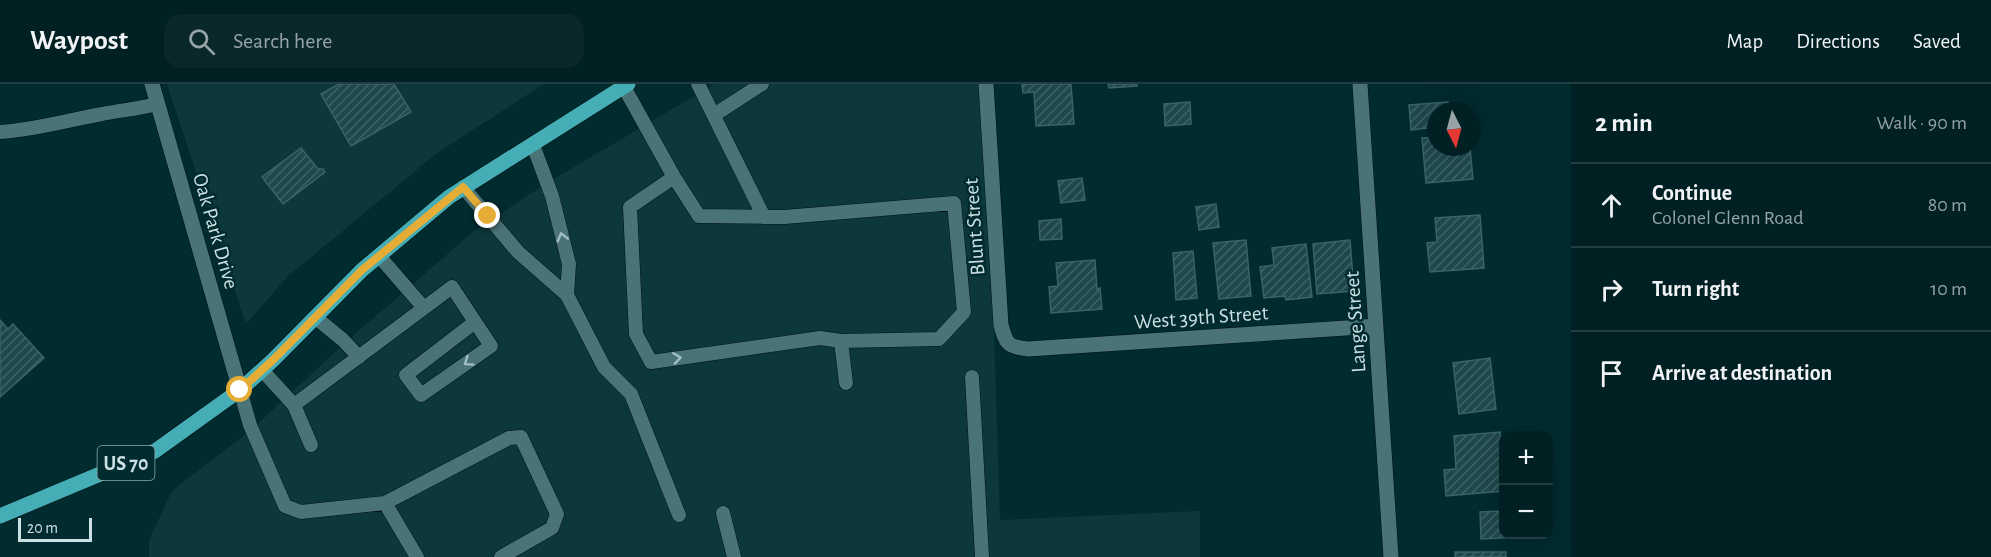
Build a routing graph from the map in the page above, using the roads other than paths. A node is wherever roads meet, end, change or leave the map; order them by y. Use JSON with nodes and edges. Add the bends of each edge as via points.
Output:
{"nodes":[{"id":1,"x":152,"y":84,"type":"edge"},
{"id":2,"x":698,"y":84,"type":"edge"},
{"id":3,"x":762,"y":84,"type":"edge"},
{"id":4,"x":986,"y":84,"type":"edge"},
{"id":5,"x":1360,"y":84,"type":"edge"},
{"id":6,"x":626,"y":85,"type":"edge"},
{"id":7,"x":157,"y":104,"type":"junction"},
{"id":8,"x":714,"y":114,"type":"junction"},
{"id":9,"x":0,"y":132,"type":"edge"},
{"id":10,"x":533,"y":145,"type":"junction"},
{"id":11,"x":674,"y":177,"type":"junction"},
{"id":12,"x":463,"y":187,"type":"junction"},
{"id":13,"x":764,"y":217,"type":"junction"},
{"id":14,"x":379,"y":256,"type":"junction"},
{"id":15,"x":567,"y":295,"type":"junction"},
{"id":16,"x":424,"y":309,"type":"junction"},
{"id":17,"x":315,"y":317,"type":"junction"},
{"id":18,"x":475,"y":322,"type":"junction"},
{"id":19,"x":1376,"y":326,"type":"junction"},
{"id":20,"x":841,"y":341,"type":"junction"},
{"id":21,"x":1028,"y":350,"type":"joint"},
{"id":22,"x":359,"y":357,"type":"junction"},
{"id":23,"x":262,"y":370,"type":"junction"},
{"id":24,"x":972,"y":377,"type":"dead end"},
{"id":25,"x":846,"y":383,"type":"dead end"},
{"id":26,"x":240,"y":390,"type":"junction"},
{"id":27,"x":294,"y":405,"type":"junction"},
{"id":28,"x":311,"y":446,"type":"dead end"},
{"id":29,"x":385,"y":502,"type":"junction"},
{"id":30,"x":723,"y":513,"type":"dead end"},
{"id":31,"x":679,"y":515,"type":"dead end"},
{"id":32,"x":0,"y":516,"type":"edge"},
{"id":33,"x":417,"y":557,"type":"edge"},
{"id":34,"x":501,"y":557,"type":"edge"},
{"id":35,"x":734,"y":557,"type":"edge"},
{"id":36,"x":982,"y":557,"type":"edge"},
{"id":37,"x":1391,"y":557,"type":"edge"}],
"edges":[{"from":1,"to":7,"type":"street","name":"Oak Park Drive"},
{"from":2,"to":8,"type":"lane"},
{"from":3,"to":8,"type":"lane"},
{"from":4,"to":21,"type":"street","name":"Blunt Street","via":[[1002,325],[1009,345]]},
{"from":5,"to":19,"type":"street","name":"Lange Street"},
{"from":6,"to":10,"type":"main road","number":"US 70"},
{"from":6,"to":11,"type":"lane"},
{"from":7,"to":9,"type":"lane"},
{"from":7,"to":26,"type":"street","name":"Oak Park Drive"},
{"from":8,"to":13,"type":"lane"},
{"from":10,"to":12,"type":"main road","number":"US 70"},
{"from":15,"to":10,"type":"lane","one_way":true,"via":[[568,264],[552,196]]},
{"from":11,"to":13,"type":"lane","via":[[699,216]]},
{"from":11,"to":20,"type":"lane","one_way":true,"via":[[630,207],[636,334],[651,362],[820,338]]},
{"from":12,"to":14,"type":"main road","number":"US 70"},
{"from":12,"to":15,"type":"lane","via":[[518,252]]},
{"from":13,"to":20,"type":"lane","via":[[954,203],[964,312],[939,339]]},
{"from":14,"to":16,"type":"lane"},
{"from":14,"to":17,"type":"main road","number":"US 70"},
{"from":15,"to":31,"type":"lane","via":[[604,367],[631,394]]},
{"from":16,"to":18,"type":"lane","via":[[452,286]]},
{"from":16,"to":22,"type":"lane"},
{"from":17,"to":22,"type":"lane"},
{"from":17,"to":23,"type":"main road","number":"US 70"},
{"from":18,"to":18,"type":"lane","one_way":true,"via":[[491,346],[421,395],[406,375]]},
{"from":19,"to":21,"type":"street","name":"West 39th Street"},
{"from":19,"to":37,"type":"street","name":"Lange Street"},
{"from":20,"to":25,"type":"lane"},
{"from":22,"to":27,"type":"lane"},
{"from":23,"to":26,"type":"main road","number":"US 70"},
{"from":23,"to":27,"type":"lane"},
{"from":24,"to":36,"type":"lane"},
{"from":26,"to":29,"type":"lane","via":[[250,425],[285,506],[301,512]]},
{"from":26,"to":32,"type":"main road","number":"US 70","via":[[155,451]]},
{"from":27,"to":28,"type":"lane"},
{"from":29,"to":33,"type":"lane"},
{"from":29,"to":34,"type":"lane","via":[[509,438],[521,437],[557,514],[552,528]]},
{"from":30,"to":35,"type":"lane"}]}
